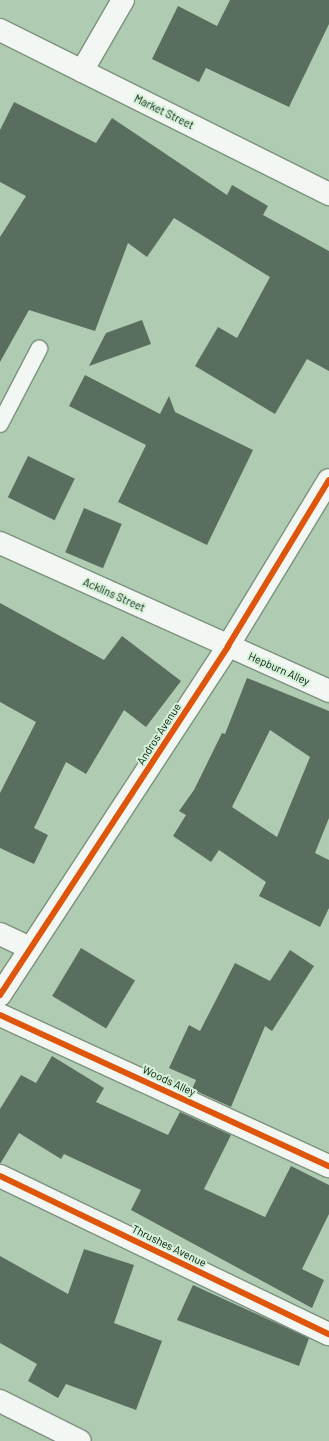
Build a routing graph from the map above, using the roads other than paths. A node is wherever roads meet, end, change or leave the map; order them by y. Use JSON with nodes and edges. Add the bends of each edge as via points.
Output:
{"nodes":[{"id":1,"x":123,"y":0,"type":"edge"},
{"id":2,"x":0,"y":30,"type":"edge"},
{"id":3,"x":82,"y":71,"type":"junction"},
{"id":4,"x":329,"y":194,"type":"edge"},
{"id":5,"x":38,"y":349,"type":"dead end"},
{"id":6,"x":0,"y":424,"type":"edge"},
{"id":7,"x":329,"y":480,"type":"edge"},
{"id":8,"x":0,"y":543,"type":"edge"},
{"id":9,"x":228,"y":646,"type":"junction"},
{"id":10,"x":329,"y":691,"type":"edge"},
{"id":11,"x":0,"y":934,"type":"edge"},
{"id":12,"x":30,"y":948,"type":"junction"},
{"id":13,"x":0,"y":995,"type":"edge"},
{"id":14,"x":0,"y":1015,"type":"edge"},
{"id":15,"x":329,"y":1166,"type":"edge"},
{"id":16,"x":0,"y":1176,"type":"edge"},
{"id":17,"x":329,"y":1334,"type":"edge"},
{"id":18,"x":0,"y":1401,"type":"edge"},
{"id":19,"x":80,"y":1441,"type":"edge"}],
"edges":[{"from":1,"to":3,"type":"street"},
{"from":2,"to":3,"type":"street","name":"Market Street"},
{"from":3,"to":4,"type":"street","name":"Market Street"},
{"from":5,"to":6,"type":"lane"},
{"from":7,"to":9,"type":"street","name":"Andros Avenue"},
{"from":8,"to":9,"type":"street","name":"Acklins Street"},
{"from":9,"to":10,"type":"street","name":"Hepburn Alley"},
{"from":9,"to":12,"type":"street","name":"Andros Avenue"},
{"from":11,"to":12,"type":"street"},
{"from":12,"to":13,"type":"street","name":"Andros Avenue"},
{"from":14,"to":15,"type":"street","name":"Woods Alley"},
{"from":16,"to":17,"type":"street","name":"Thrushes Avenue"},
{"from":18,"to":19,"type":"street"}]}
